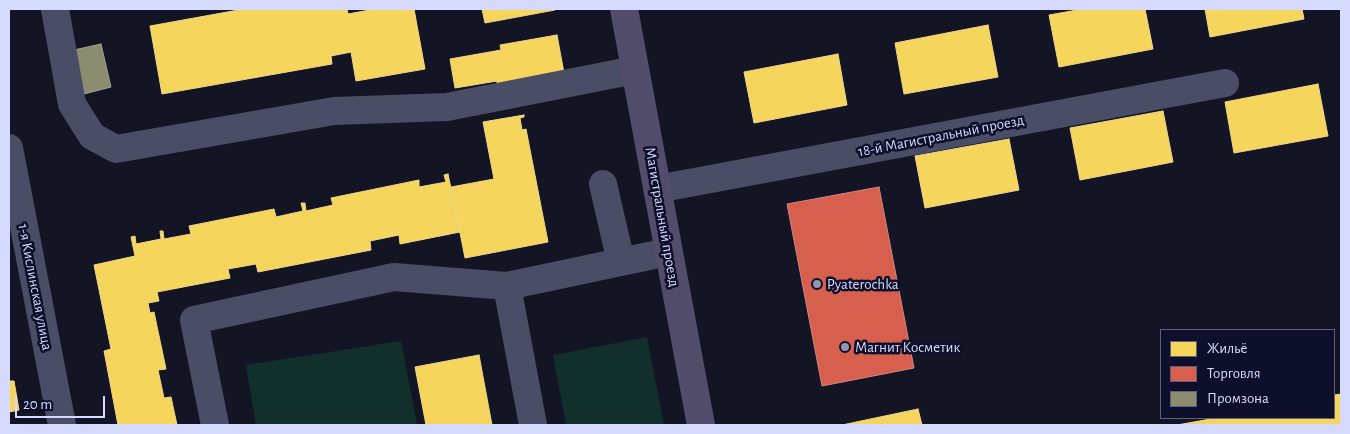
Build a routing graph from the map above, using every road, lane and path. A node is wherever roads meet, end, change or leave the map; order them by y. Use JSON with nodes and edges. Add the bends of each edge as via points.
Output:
{"nodes":[{"id":1,"x":55,"y":9,"type":"edge"},
{"id":2,"x":624,"y":9,"type":"edge"},
{"id":3,"x":635,"y":70,"type":"junction"},
{"id":4,"x":1225,"y":83,"type":"dead end"},
{"id":5,"x":9,"y":148,"type":"edge"},
{"id":6,"x":603,"y":184,"type":"dead end"},
{"id":7,"x":658,"y":189,"type":"junction"},
{"id":8,"x":668,"y":252,"type":"junction"},
{"id":9,"x":620,"y":262,"type":"junction"},
{"id":10,"x":507,"y":286,"type":"junction"},
{"id":11,"x":62,"y":425,"type":"edge"},
{"id":12,"x":215,"y":425,"type":"edge"},
{"id":13,"x":533,"y":425,"type":"edge"},
{"id":14,"x":701,"y":425,"type":"edge"}],
"edges":[{"from":1,"to":3,"type":"street","via":[[72,104],[92,136],[116,149],[334,111],[447,107]]},
{"from":2,"to":3,"type":"main road","name":"Магистральный проезд"},
{"from":3,"to":7,"type":"main road","name":"Магистральный проезд"},
{"from":4,"to":7,"type":"street","name":"18-й Магистральный проезд"},
{"from":5,"to":11,"type":"street","name":"1-я Кислинская улица"},
{"from":6,"to":9,"type":"street"},
{"from":7,"to":8,"type":"main road","name":"Магистральный проезд"},
{"from":8,"to":9,"type":"street"},
{"from":8,"to":14,"type":"main road","name":"Магистральный проезд"},
{"from":9,"to":10,"type":"street"},
{"from":10,"to":12,"type":"street","via":[[394,277],[194,320]]},
{"from":10,"to":13,"type":"street"}]}
